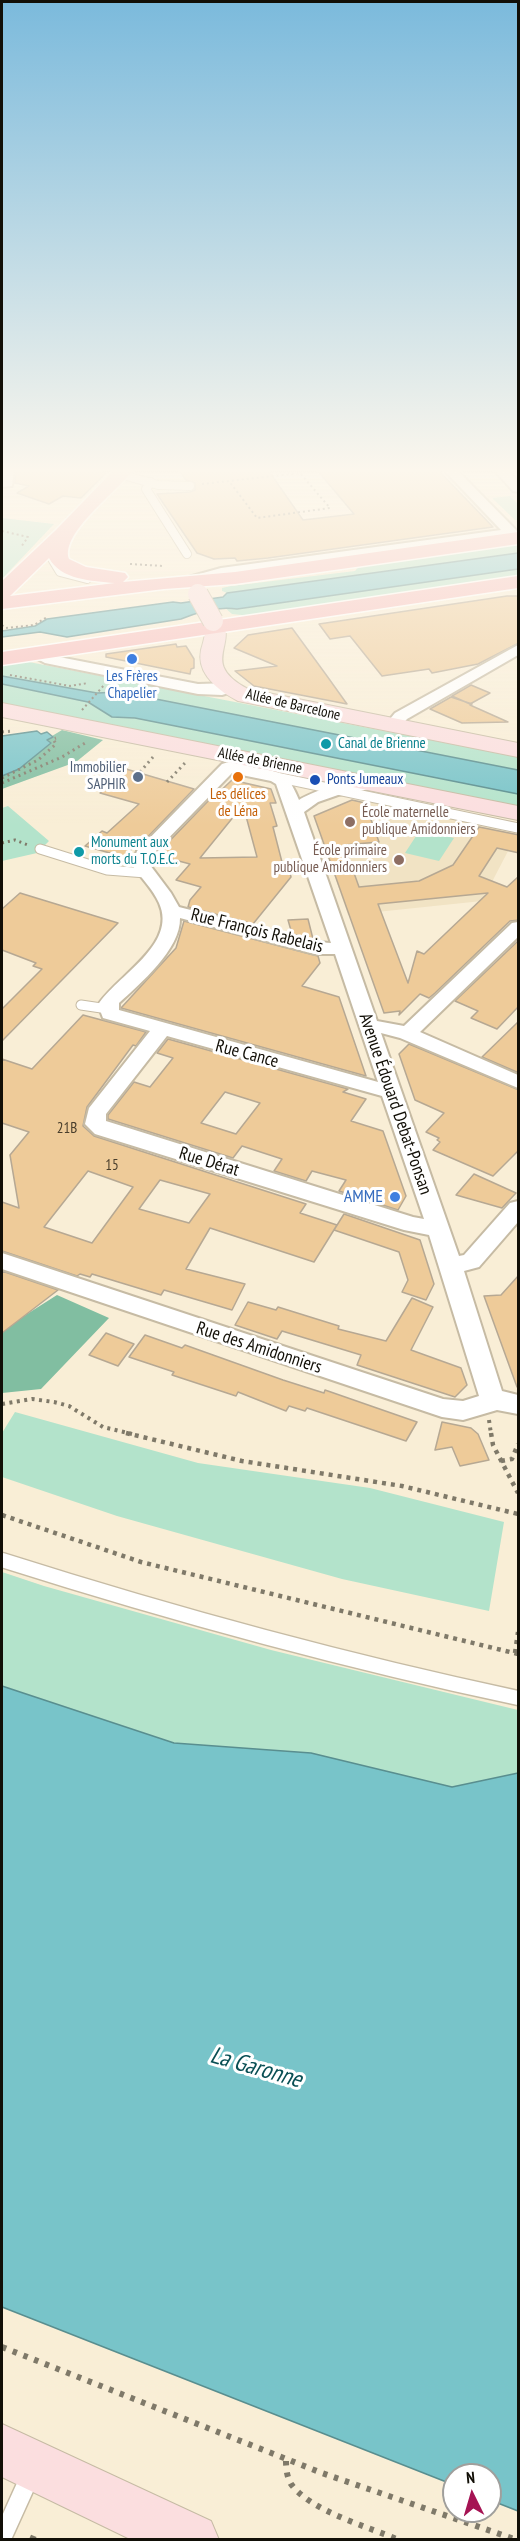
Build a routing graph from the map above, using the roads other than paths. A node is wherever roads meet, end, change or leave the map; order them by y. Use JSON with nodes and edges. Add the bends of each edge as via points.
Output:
{"nodes":[{"id":1,"x":91,"y":589,"type":"edge"},
{"id":2,"x":195,"y":589,"type":"edge"},
{"id":3,"x":471,"y":589,"type":"edge"},
{"id":4,"x":2,"y":603,"type":"edge"},
{"id":5,"x":215,"y":624,"type":"junction"},
{"id":6,"x":519,"y":649,"type":"edge"},
{"id":7,"x":16,"y":661,"type":"edge"},
{"id":8,"x":230,"y":688,"type":"junction"},
{"id":9,"x":5,"y":714,"type":"edge"},
{"id":10,"x":393,"y":725,"type":"junction"},
{"id":11,"x":519,"y":750,"type":"edge"},
{"id":12,"x":222,"y":760,"type":"junction"},
{"id":13,"x":276,"y":777,"type":"junction"},
{"id":14,"x":374,"y":784,"type":"junction"},
{"id":15,"x":337,"y":789,"type":"junction"},
{"id":16,"x":295,"y":811,"type":"junction"},
{"id":17,"x":519,"y":813,"type":"edge"},
{"id":18,"x":519,"y":828,"type":"edge"},
{"id":19,"x":40,"y":849,"type":"road end"},
{"id":20,"x":144,"y":866,"type":"junction"},
{"id":21,"x":171,"y":912,"type":"junction"},
{"id":22,"x":519,"y":927,"type":"edge"},
{"id":23,"x":342,"y":949,"type":"junction"},
{"id":24,"x":81,"y":1005,"type":"dead end"},
{"id":25,"x":108,"y":1009,"type":"junction"},
{"id":26,"x":369,"y":1026,"type":"junction"},
{"id":27,"x":161,"y":1030,"type":"junction"},
{"id":28,"x":407,"y":1034,"type":"junction"},
{"id":29,"x":519,"y":1082,"type":"edge"},
{"id":30,"x":391,"y":1090,"type":"junction"},
{"id":31,"x":519,"y":1208,"type":"edge"},
{"id":32,"x":438,"y":1228,"type":"junction"},
{"id":33,"x":2,"y":1261,"type":"edge"},
{"id":34,"x":451,"y":1266,"type":"junction"},
{"id":35,"x":492,"y":1399,"type":"junction"},
{"id":36,"x":519,"y":1405,"type":"edge"},
{"id":37,"x":2,"y":1560,"type":"edge"},
{"id":38,"x":519,"y":1698,"type":"edge"},
{"id":39,"x":18,"y":2457,"type":"edge"},
{"id":40,"x":6,"y":2514,"type":"edge"},
{"id":41,"x":2,"y":2538,"type":"edge"},
{"id":42,"x":192,"y":2540,"type":"edge"}],
"edges":[{"from":1,"to":4,"type":"main road"},
{"from":2,"to":5,"type":"main road","bridge":true},
{"from":3,"to":5,"type":"main road"},
{"from":5,"to":7,"type":"main road"},
{"from":5,"to":8,"type":"main road","via":[[211,660]]},
{"from":6,"to":10,"type":"street","via":[[401,716]]},
{"from":7,"to":8,"type":"street","name":"Allée de Barcelone","via":[[50,660],[198,689]]},
{"from":8,"to":10,"type":"main road","name":"Allée de Barcelone","via":[[246,696]]},
{"from":9,"to":12,"type":"main road","name":"Allée de Brienne","via":[[102,730]]},
{"from":10,"to":11,"type":"main road","name":"Allée de Barcelone"},
{"from":12,"to":13,"type":"street","name":"Allée de Brienne"},
{"from":12,"to":14,"type":"main road","name":"Allée de Brienne","via":[[255,761]]},
{"from":12,"to":20,"type":"street","via":[[146,851]]},
{"from":13,"to":15,"type":"lane","name":"Allée de Brienne"},
{"from":13,"to":16,"type":"street","name":"Avenue Édouard Debat-Ponsan","via":[[283,782]]},
{"from":14,"to":15,"type":"street"},
{"from":14,"to":17,"type":"main road","name":"Allée de Brienne"},
{"from":15,"to":16,"type":"street","via":[[308,800]]},
{"from":15,"to":18,"type":"lane","name":"Allée de Brienne"},
{"from":16,"to":23,"type":"street","name":"Avenue Édouard Debat-Ponsan"},
{"from":19,"to":20,"type":"lane","via":[[135,875]]},
{"from":20,"to":21,"type":"street"},
{"from":21,"to":23,"type":"street","name":"Rue François Rabelais","via":[[315,948]]},
{"from":21,"to":25,"type":"street","via":[[164,945],[111,1000]]},
{"from":22,"to":28,"type":"street"},
{"from":23,"to":26,"type":"street","name":"Avenue Édouard Debat-Ponsan"},
{"from":24,"to":25,"type":"lane"},
{"from":25,"to":27,"type":"street","name":"Rue Cance","via":[[115,1017]]},
{"from":26,"to":28,"type":"street"},
{"from":26,"to":30,"type":"street","name":"Avenue Édouard Debat-Ponsan"},
{"from":27,"to":30,"type":"street","name":"Rue Cance"},
{"from":27,"to":32,"type":"street","name":"Rue Dérat","via":[[96,1113],[95,1124],[401,1222]]},
{"from":28,"to":29,"type":"street"},
{"from":30,"to":32,"type":"street","name":"Avenue Édouard Debat-Ponsan"},
{"from":31,"to":34,"type":"street","via":[[471,1261]]},
{"from":32,"to":34,"type":"street","name":"Avenue Édouard Debat-Ponsan"},
{"from":33,"to":35,"type":"street","name":"Rue des Amidonniers","via":[[441,1408],[467,1410]]},
{"from":34,"to":35,"type":"street","name":"Avenue Édouard Debat-Ponsan"},
{"from":35,"to":36,"type":"street"},
{"from":37,"to":38,"type":"lane","via":[[144,1605],[365,1664]]},
{"from":39,"to":40,"type":"lane"},
{"from":39,"to":42,"type":"main road"},
{"from":40,"to":41,"type":"lane"}]}
